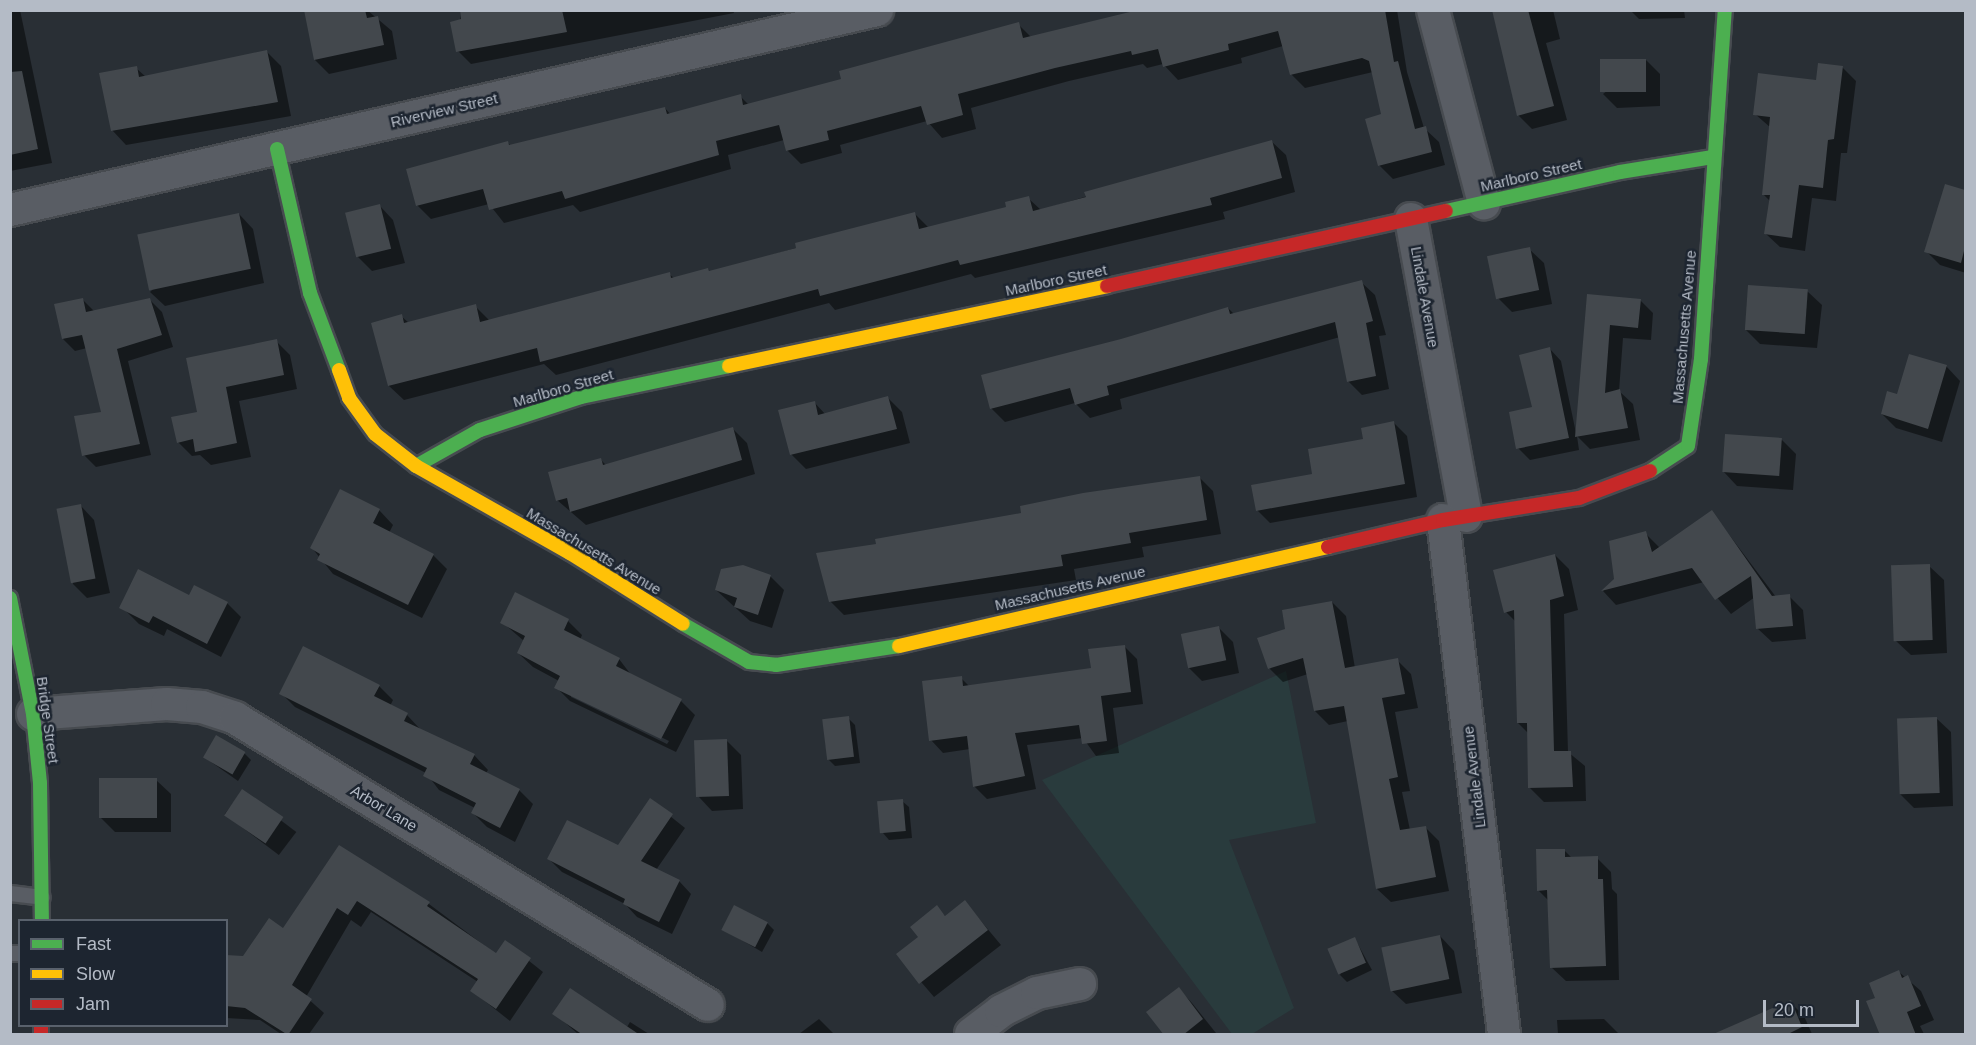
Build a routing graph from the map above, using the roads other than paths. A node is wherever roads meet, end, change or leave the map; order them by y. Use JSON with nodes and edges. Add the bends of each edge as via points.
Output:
{"nodes":[{"id":1,"x":877,"y":10,"type":"edge"},
{"id":2,"x":1433,"y":10,"type":"edge"},
{"id":3,"x":1725,"y":10,"type":"edge"},
{"id":4,"x":276,"y":149,"type":"junction"},
{"id":5,"x":1713,"y":157,"type":"junction"},
{"id":6,"x":1484,"y":203,"type":"junction"},
{"id":7,"x":10,"y":210,"type":"edge"},
{"id":8,"x":1411,"y":219,"type":"junction"},
{"id":9,"x":416,"y":466,"type":"junction"},
{"id":10,"x":1454,"y":518,"type":"junction"},
{"id":11,"x":10,"y":598,"type":"edge"},
{"id":12,"x":33,"y":714,"type":"junction"},
{"id":13,"x":10,"y":893,"type":"edge"},
{"id":14,"x":42,"y":897,"type":"junction"},
{"id":15,"x":42,"y":919,"type":"edge"},
{"id":16,"x":1080,"y":984,"type":"dead end"},
{"id":17,"x":708,"y":1005,"type":"dead end"},
{"id":18,"x":971,"y":1035,"type":"edge"},
{"id":19,"x":1504,"y":1035,"type":"edge"}],
"edges":[{"from":1,"to":4,"type":"street","name":"Riverview Street"},
{"from":2,"to":6,"type":"street"},
{"from":3,"to":5,"type":"street","name":"Massachusetts Avenue"},
{"from":4,"to":7,"type":"street","name":"Riverview Street"},
{"from":4,"to":9,"type":"street","name":"Massachusetts Avenue","via":[[310,293],[348,399],[375,434]]},
{"from":5,"to":6,"type":"street","name":"Marlboro Street","via":[[1620,172]]},
{"from":5,"to":10,"type":"street","name":"Massachusetts Avenue","via":[[1701,359],[1688,446],[1670,461],[1633,479],[1580,498]]},
{"from":6,"to":8,"type":"street","name":"Marlboro Street"},
{"from":8,"to":9,"type":"street","name":"Marlboro Street","via":[[581,397],[480,430]]},
{"from":8,"to":10,"type":"street","name":"Lindale Avenue"},
{"from":9,"to":10,"type":"street","name":"Massachusetts Avenue","via":[[749,662],[776,665],[864,654]]},
{"from":10,"to":19,"type":"street","name":"Lindale Avenue"},
{"from":11,"to":12,"type":"street","name":"Bridge Street"},
{"from":12,"to":14,"type":"street","name":"Bridge Street","via":[[40,783]]},
{"from":12,"to":17,"type":"street","name":"Arbor Lane","via":[[167,704],[202,707],[235,718]]},
{"from":13,"to":14,"type":"lane"},
{"from":14,"to":15,"type":"street","name":"Bridge Street"},
{"from":16,"to":18,"type":"street","via":[[1037,993],[1001,1011]]}]}
